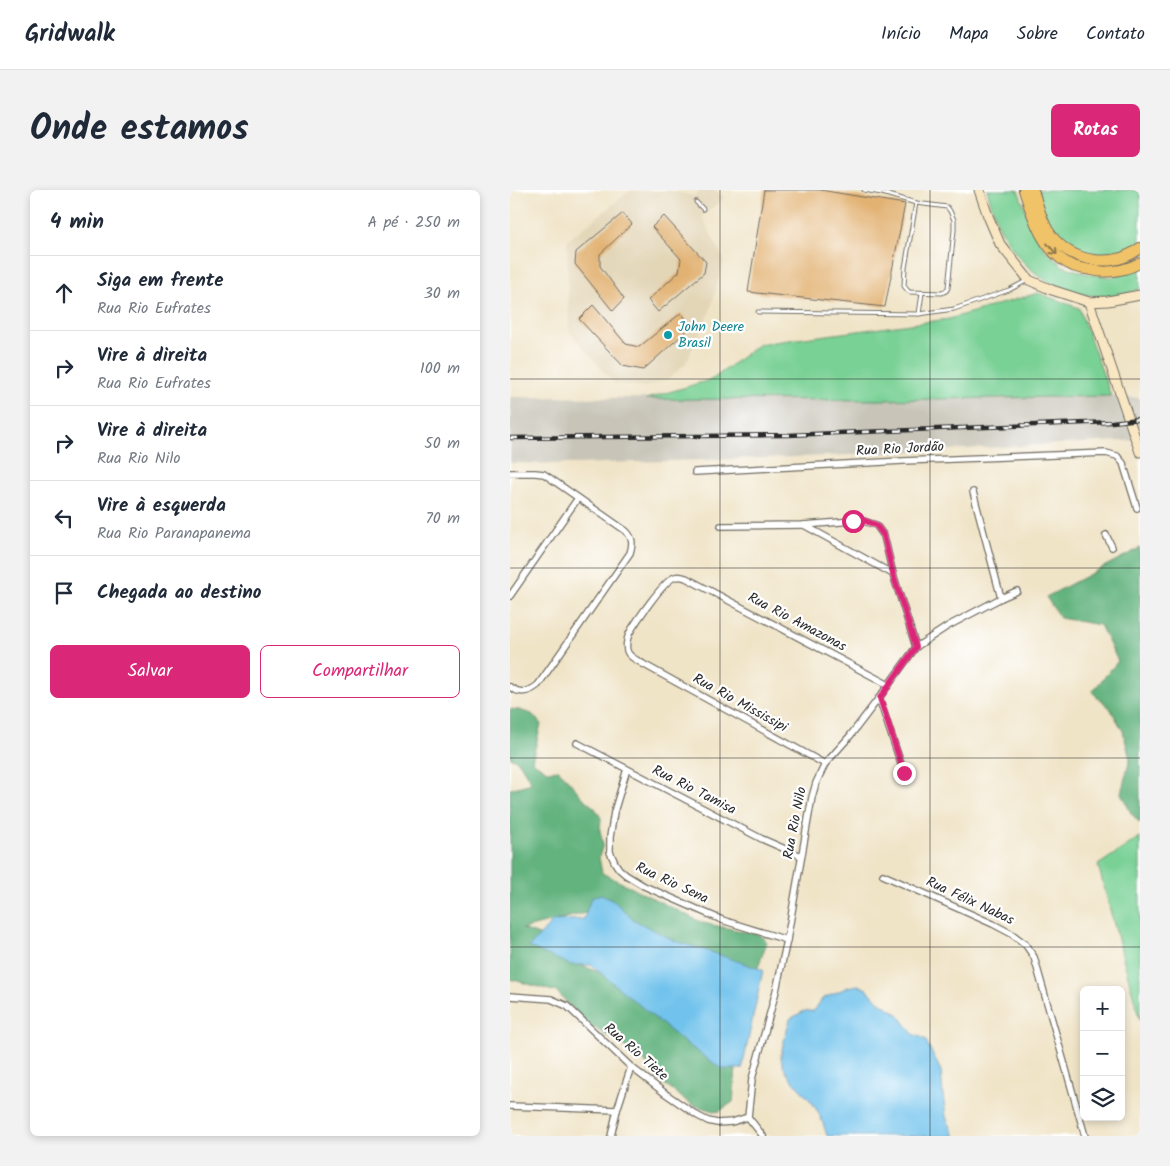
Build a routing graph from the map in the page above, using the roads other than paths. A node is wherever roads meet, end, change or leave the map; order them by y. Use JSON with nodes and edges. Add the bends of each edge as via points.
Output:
{"nodes":[{"id":1,"x":864,"y":190,"type":"edge"},
{"id":2,"x":979,"y":190,"type":"edge"},
{"id":3,"x":1024,"y":190,"type":"edge"},
{"id":4,"x":1032,"y":190,"type":"edge"},
{"id":5,"x":696,"y":202,"type":"dead end"},
{"id":6,"x":916,"y":203,"type":"junction"},
{"id":7,"x":703,"y":209,"type":"dead end"},
{"id":8,"x":1140,"y":248,"type":"edge"},
{"id":9,"x":1140,"y":263,"type":"edge"},
{"id":10,"x":1029,"y":280,"type":"junction"},
{"id":11,"x":922,"y":293,"type":"junction"},
{"id":12,"x":1140,"y":294,"type":"edge"},
{"id":13,"x":1089,"y":302,"type":"junction"},
{"id":14,"x":758,"y":312,"type":"dead end"},
{"id":15,"x":919,"y":314,"type":"junction"},
{"id":16,"x":1140,"y":452,"type":"edge"},
{"id":17,"x":695,"y":472,"type":"dead end"},
{"id":18,"x":510,"y":473,"type":"edge"},
{"id":19,"x":973,"y":492,"type":"dead end"},
{"id":20,"x":578,"y":498,"type":"junction"},
{"id":21,"x":1137,"y":508,"type":"dead end"},
{"id":22,"x":804,"y":525,"type":"junction"},
{"id":23,"x":721,"y":526,"type":"dead end"},
{"id":24,"x":1106,"y":535,"type":"dead end"},
{"id":25,"x":1112,"y":547,"type":"dead end"},
{"id":26,"x":893,"y":574,"type":"junction"},
{"id":27,"x":694,"y":582,"type":"joint"},
{"id":28,"x":1017,"y":591,"type":"dead end"},
{"id":29,"x":510,"y":596,"type":"edge"},
{"id":30,"x":1001,"y":598,"type":"junction"},
{"id":31,"x":916,"y":647,"type":"junction"},
{"id":32,"x":889,"y":685,"type":"junction"},
{"id":33,"x":510,"y":687,"type":"edge"},
{"id":34,"x":880,"y":698,"type":"junction"},
{"id":35,"x":577,"y":743,"type":"dead end"},
{"id":36,"x":825,"y":764,"type":"junction"},
{"id":37,"x":627,"y":769,"type":"junction"},
{"id":38,"x":904,"y":773,"type":"dead end"},
{"id":39,"x":801,"y":856,"type":"junction"},
{"id":40,"x":883,"y":875,"type":"dead end"},
{"id":41,"x":787,"y":940,"type":"junction"},
{"id":42,"x":510,"y":996,"type":"edge"},
{"id":43,"x":631,"y":1067,"type":"junction"},
{"id":44,"x":510,"y":1106,"type":"edge"},
{"id":45,"x":617,"y":1110,"type":"junction"},
{"id":46,"x":748,"y":1117,"type":"junction"},
{"id":47,"x":610,"y":1136,"type":"edge"},
{"id":48,"x":762,"y":1136,"type":"edge"},
{"id":49,"x":1085,"y":1136,"type":"edge"}],
"edges":[{"from":1,"to":6,"type":"lane"},
{"from":2,"to":10,"type":"main road","via":[[1000,244]]},
{"from":3,"to":9,"type":"main road","one_way":true,"via":[[1041,234],[1064,261],[1073,266],[1110,272],[1126,270]]},
{"from":4,"to":8,"type":"main road","via":[[1048,230],[1055,240],[1078,256],[1108,260],[1123,258]]},
{"from":5,"to":7,"type":"lane"},
{"from":6,"to":11,"type":"lane","via":[[904,286],[908,291]]},
{"from":6,"to":11,"type":"lane","via":[[947,208],[954,220],[948,288],[942,293]]},
{"from":10,"to":13,"type":"main road"},
{"from":10,"to":15,"type":"lane","via":[[954,310]]},
{"from":11,"to":15,"type":"lane"},
{"from":12,"to":13,"type":"main road"},
{"from":13,"to":16,"type":"main road"},
{"from":14,"to":15,"type":"lane"},
{"from":17,"to":21,"type":"street","name":"Rua Rio Jordão","via":[[1106,453],[1117,456],[1123,463]]},
{"from":18,"to":20,"type":"street","via":[[544,474]]},
{"from":19,"to":30,"type":"street"},
{"from":20,"to":29,"type":"street"},
{"from":20,"to":33,"type":"street","via":[[626,531],[632,541],[630,553],[538,684],[532,690],[520,692]]},
{"from":22,"to":23,"type":"street"},
{"from":22,"to":26,"type":"street"},
{"from":22,"to":26,"type":"street","via":[[863,520],[876,525],[884,536]]},
{"from":24,"to":25,"type":"street"},
{"from":26,"to":31,"type":"street"},
{"from":27,"to":32,"type":"street","name":"Rua Rio Amazonas"},
{"from":27,"to":36,"type":"street","name":"Rua Rio Mississipi","via":[[679,576],[666,582],[629,635],[628,653]]},
{"from":28,"to":30,"type":"street","name":"Rua Rio Nilo"},
{"from":30,"to":31,"type":"street","name":"Rua Rio Nilo"},
{"from":31,"to":32,"type":"street","name":"Rua Rio Nilo"},
{"from":32,"to":34,"type":"street","name":"Rua Rio Nilo"},
{"from":34,"to":36,"type":"street","name":"Rua Rio Nilo"},
{"from":34,"to":38,"type":"street"},
{"from":35,"to":37,"type":"street","name":"Rua Rio Tamisa"},
{"from":36,"to":39,"type":"street","name":"Rua Rio Nilo","via":[[812,797]]},
{"from":37,"to":39,"type":"street","name":"Rua Rio Tamisa"},
{"from":37,"to":41,"type":"street","name":"Rua Rio Sena","via":[[610,837],[610,852],[619,869],[644,886],[722,920]]},
{"from":39,"to":41,"type":"street","name":"Rua Rio Nilo"},
{"from":40,"to":49,"type":"street","name":"Rua Félix Nabas","via":[[993,924],[1025,944],[1034,957]]},
{"from":41,"to":46,"type":"street","name":"Rua Rio Nilo","via":[[752,1079]]},
{"from":42,"to":43,"type":"street","name":"Rua Rio Tiete","via":[[561,1002]]},
{"from":43,"to":45,"type":"street"},
{"from":43,"to":46,"type":"street","name":"Rua Rio Tiete","via":[[679,1104],[708,1121],[732,1122]]},
{"from":44,"to":45,"type":"street"},
{"from":45,"to":47,"type":"street"},
{"from":46,"to":48,"type":"street"}]}
